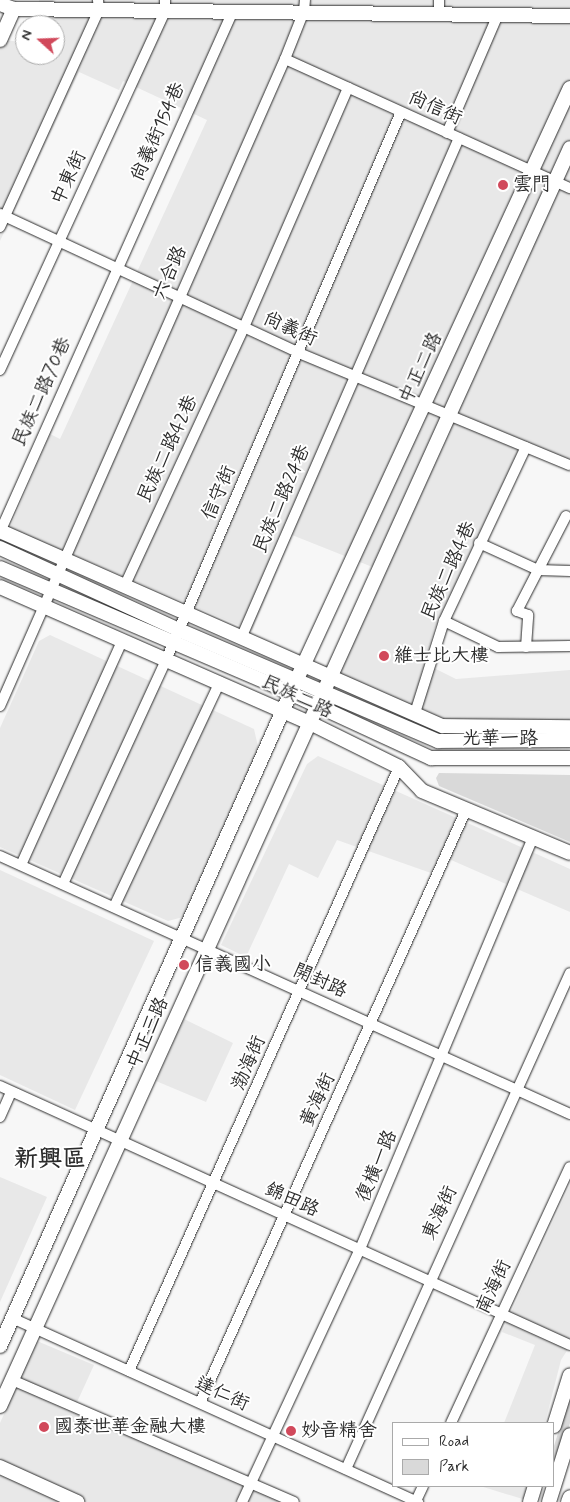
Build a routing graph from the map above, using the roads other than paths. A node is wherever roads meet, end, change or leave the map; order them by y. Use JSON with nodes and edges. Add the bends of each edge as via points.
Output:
{"nodes":[{"id":1,"x":0,"y":4,"type":"edge"},
{"id":2,"x":98,"y":5,"type":"edge"},
{"id":3,"x":165,"y":6,"type":"edge"},
{"id":4,"x":304,"y":6,"type":"edge"},
{"id":5,"x":439,"y":7,"type":"edge"},
{"id":6,"x":14,"y":9,"type":"junction"},
{"id":7,"x":232,"y":13,"type":"junction"},
{"id":8,"x":570,"y":16,"type":"edge"},
{"id":9,"x":497,"y":17,"type":"junction"},
{"id":10,"x":0,"y":40,"type":"edge"},
{"id":11,"x":285,"y":59,"type":"junction"},
{"id":12,"x":348,"y":88,"type":"junction"},
{"id":13,"x":570,"y":88,"type":"edge"},
{"id":14,"x":401,"y":112,"type":"junction"},
{"id":15,"x":447,"y":133,"type":"junction"},
{"id":16,"x":459,"y":138,"type":"junction"},
{"id":17,"x":570,"y":148,"type":"edge"},
{"id":18,"x":532,"y":171,"type":"junction"},
{"id":19,"x":555,"y":181,"type":"junction"},
{"id":20,"x":570,"y":188,"type":"edge"},
{"id":21,"x":2,"y":215,"type":"edge"},
{"id":22,"x":0,"y":227,"type":"edge"},
{"id":23,"x":59,"y":240,"type":"junction"},
{"id":24,"x":117,"y":266,"type":"junction"},
{"id":25,"x":179,"y":296,"type":"junction"},
{"id":26,"x":244,"y":327,"type":"junction"},
{"id":27,"x":299,"y":353,"type":"junction"},
{"id":28,"x":0,"y":370,"type":"edge"},
{"id":29,"x":355,"y":376,"type":"junction"},
{"id":30,"x":425,"y":405,"type":"junction"},
{"id":31,"x":449,"y":416,"type":"junction"},
{"id":32,"x":526,"y":447,"type":"junction"},
{"id":33,"x":570,"y":465,"type":"edge"},
{"id":34,"x":566,"y":516,"type":"dead end"},
{"id":35,"x":0,"y":532,"type":"edge"},
{"id":36,"x":479,"y":543,"type":"junction"},
{"id":37,"x":0,"y":548,"type":"edge"},
{"id":38,"x":67,"y":560,"type":"junction"},
{"id":39,"x":0,"y":568,"type":"edge"},
{"id":40,"x":538,"y":570,"type":"junction"},
{"id":41,"x":570,"y":571,"type":"edge"},
{"id":42,"x":60,"y":574,"type":"junction"},
{"id":43,"x":125,"y":585,"type":"junction"},
{"id":44,"x":0,"y":587,"type":"edge"},
{"id":45,"x":53,"y":590,"type":"junction"},
{"id":46,"x":46,"y":607,"type":"junction"},
{"id":47,"x":186,"y":614,"type":"junction"},
{"id":48,"x":444,"y":621,"type":"junction"},
{"id":49,"x":176,"y":636,"type":"junction"},
{"id":50,"x":242,"y":636,"type":"junction"},
{"id":51,"x":122,"y":640,"type":"junction"},
{"id":52,"x":570,"y":646,"type":"edge"},
{"id":53,"x":526,"y":647,"type":"junction"},
{"id":54,"x":166,"y":660,"type":"junction"},
{"id":55,"x":304,"y":663,"type":"junction"},
{"id":56,"x":331,"y":676,"type":"junction"},
{"id":57,"x":297,"y":679,"type":"junction"},
{"id":58,"x":220,"y":682,"type":"junction"},
{"id":59,"x":324,"y":691,"type":"junction"},
{"id":60,"x":291,"y":693,"type":"junction"},
{"id":61,"x":318,"y":705,"type":"junction"},
{"id":62,"x":0,"y":706,"type":"edge"},
{"id":63,"x":282,"y":711,"type":"junction"},
{"id":64,"x":415,"y":713,"type":"junction"},
{"id":65,"x":310,"y":723,"type":"junction"},
{"id":66,"x":442,"y":726,"type":"joint"},
{"id":67,"x":570,"y":727,"type":"edge"},
{"id":68,"x":570,"y":740,"type":"edge"},
{"id":69,"x":438,"y":742,"type":"joint"},
{"id":70,"x":431,"y":758,"type":"joint"},
{"id":71,"x":570,"y":758,"type":"edge"},
{"id":72,"x":399,"y":768,"type":"junction"},
{"id":73,"x":466,"y":810,"type":"junction"},
{"id":74,"x":532,"y":839,"type":"junction"},
{"id":75,"x":570,"y":853,"type":"edge"},
{"id":76,"x":0,"y":856,"type":"edge"},
{"id":77,"x":21,"y":865,"type":"junction"},
{"id":78,"x":63,"y":884,"type":"junction"},
{"id":79,"x":114,"y":907,"type":"junction"},
{"id":80,"x":181,"y":938,"type":"junction"},
{"id":81,"x":207,"y":950,"type":"junction"},
{"id":82,"x":570,"y":973,"type":"edge"},
{"id":83,"x":299,"y":991,"type":"junction"},
{"id":84,"x":372,"y":1024,"type":"junction"},
{"id":85,"x":442,"y":1056,"type":"junction"},
{"id":86,"x":0,"y":1086,"type":"edge"},
{"id":87,"x":516,"y":1090,"type":"junction"},
{"id":88,"x":11,"y":1092,"type":"junction"},
{"id":89,"x":570,"y":1114,"type":"edge"},
{"id":90,"x":0,"y":1117,"type":"edge"},
{"id":91,"x":95,"y":1130,"type":"junction"},
{"id":92,"x":120,"y":1141,"type":"junction"},
{"id":93,"x":570,"y":1167,"type":"edge"},
{"id":94,"x":215,"y":1184,"type":"junction"},
{"id":95,"x":284,"y":1215,"type":"junction"},
{"id":96,"x":360,"y":1250,"type":"junction"},
{"id":97,"x":428,"y":1280,"type":"junction"},
{"id":98,"x":501,"y":1314,"type":"junction"},
{"id":99,"x":12,"y":1318,"type":"junction"},
{"id":100,"x":35,"y":1329,"type":"junction"},
{"id":101,"x":570,"y":1345,"type":"edge"},
{"id":102,"x":0,"y":1346,"type":"edge"},
{"id":103,"x":129,"y":1371,"type":"junction"},
{"id":104,"x":570,"y":1375,"type":"edge"},
{"id":105,"x":12,"y":1380,"type":"junction"},
{"id":106,"x":200,"y":1403,"type":"junction"},
{"id":107,"x":0,"y":1406,"type":"edge"},
{"id":108,"x":451,"y":1422,"type":"edge"},
{"id":109,"x":555,"y":1423,"type":"edge"},
{"id":110,"x":570,"y":1435,"type":"edge"},
{"id":111,"x":272,"y":1436,"type":"junction"},
{"id":112,"x":0,"y":1467,"type":"edge"},
{"id":113,"x":346,"y":1469,"type":"junction"},
{"id":114,"x":251,"y":1481,"type":"junction"},
{"id":115,"x":555,"y":1483,"type":"edge"},
{"id":116,"x":423,"y":1487,"type":"edge"},
{"id":117,"x":535,"y":1487,"type":"edge"},
{"id":118,"x":554,"y":1487,"type":"edge"},
{"id":119,"x":570,"y":1497,"type":"edge"},
{"id":120,"x":417,"y":1501,"type":"edge"},
{"id":121,"x":77,"y":1502,"type":"edge"},
{"id":122,"x":242,"y":1502,"type":"edge"},
{"id":123,"x":294,"y":1502,"type":"edge"},
{"id":124,"x":530,"y":1502,"type":"edge"},
{"id":125,"x":549,"y":1502,"type":"edge"},
{"id":126,"x":568,"y":1502,"type":"edge"}],
"edges":[{"from":1,"to":6,"type":"street"},
{"from":2,"to":3,"type":"street"},
{"from":2,"to":6,"type":"street"},
{"from":2,"to":21,"type":"street"},
{"from":3,"to":7,"type":"street"},
{"from":3,"to":23,"type":"street","name":"中東街"},
{"from":4,"to":5,"type":"street"},
{"from":4,"to":7,"type":"street"},
{"from":4,"to":11,"type":"street","name":"六合路"},
{"from":5,"to":9,"type":"street"},
{"from":6,"to":10,"type":"street"},
{"from":7,"to":24,"type":"street","name":"尚義街154巷"},
{"from":8,"to":9,"type":"street"},
{"from":9,"to":15,"type":"street"},
{"from":11,"to":12,"type":"street","name":"尚信街"},
{"from":11,"to":25,"type":"street","name":"六合路"},
{"from":12,"to":14,"type":"street","name":"尚信街"},
{"from":12,"to":26,"type":"street","name":"民族二路42巷"},
{"from":13,"to":18,"type":"street","name":"中正二路"},
{"from":14,"to":15,"type":"street","name":"尚信街"},
{"from":14,"to":27,"type":"street","name":"信守街"},
{"from":15,"to":16,"type":"street","name":"尚信街"},
{"from":16,"to":18,"type":"street","name":"尚信街"},
{"from":16,"to":29,"type":"street","name":"民族二路24巷"},
{"from":17,"to":19,"type":"street"},
{"from":18,"to":19,"type":"street","name":"尚信街"},
{"from":18,"to":30,"type":"street","name":"中正二路"},
{"from":19,"to":20,"type":"street","name":"尚信街"},
{"from":19,"to":31,"type":"street"},
{"from":21,"to":22,"type":"street"},
{"from":21,"to":23,"type":"street","name":"尚義街"},
{"from":23,"to":24,"type":"street","name":"尚義街"},
{"from":23,"to":28,"type":"street","name":"中東街"},
{"from":24,"to":25,"type":"street","name":"尚義街"},
{"from":24,"to":35,"type":"street","name":"民族二路70巷"},
{"from":25,"to":26,"type":"street","name":"尚義街"},
{"from":25,"to":38,"type":"street","name":"六合路"},
{"from":26,"to":27,"type":"street","name":"尚義街"},
{"from":26,"to":43,"type":"street","name":"民族二路42巷"},
{"from":27,"to":29,"type":"street","name":"尚義街"},
{"from":27,"to":47,"type":"street","name":"信守街"},
{"from":29,"to":30,"type":"street","name":"尚義街"},
{"from":29,"to":50,"type":"street","name":"民族二路24巷"},
{"from":30,"to":31,"type":"street","name":"尚義街"},
{"from":30,"to":55,"type":"street","name":"中正二路"},
{"from":31,"to":32,"type":"street","name":"尚義街"},
{"from":31,"to":56,"type":"street"},
{"from":32,"to":33,"type":"street","name":"尚義街"},
{"from":32,"to":36,"type":"street","name":"民族二路4巷"},
{"from":34,"to":40,"type":"street"},
{"from":35,"to":38,"type":"street","name":"民族二路"},
{"from":36,"to":40,"type":"street"},
{"from":36,"to":48,"type":"street","name":"民族二路4巷"},
{"from":37,"to":42,"type":"street","name":"民族二路"},
{"from":38,"to":42,"type":"street","name":"六合路"},
{"from":38,"to":43,"type":"street","name":"民族二路"},
{"from":39,"to":45,"type":"street","name":"民族二路"},
{"from":40,"to":41,"type":"street"},
{"from":40,"to":53,"type":"street","via":[[517,611],[528,615]]},
{"from":42,"to":45,"type":"street","name":"六合路"},
{"from":42,"to":49,"type":"street","name":"民族二路"},
{"from":43,"to":47,"type":"street","name":"民族二路"},
{"from":44,"to":46,"type":"street","name":"民族二路"},
{"from":45,"to":46,"type":"street","name":"六合路"},
{"from":45,"to":49,"type":"street","name":"民族二路"},
{"from":46,"to":51,"type":"street","name":"民族二路"},
{"from":46,"to":62,"type":"street","name":"六合路"},
{"from":47,"to":49,"type":"street","name":"信守街"},
{"from":47,"to":50,"type":"street","name":"民族二路"},
{"from":48,"to":53,"type":"street","via":[[498,647]]},
{"from":48,"to":64,"type":"street","name":"民族二路4巷"},
{"from":49,"to":54,"type":"street","name":"信守街"},
{"from":49,"to":57,"type":"street","name":"民族二路"},
{"from":49,"to":60,"type":"street","name":"民族二路"},
{"from":50,"to":55,"type":"street","name":"民族二路"},
{"from":51,"to":54,"type":"street","name":"民族二路"},
{"from":51,"to":77,"type":"street"},
{"from":52,"to":53,"type":"street"},
{"from":54,"to":58,"type":"street","name":"民族二路"},
{"from":54,"to":78,"type":"street","name":"信守街"},
{"from":55,"to":56,"type":"street","name":"民族二路"},
{"from":55,"to":57,"type":"street","name":"中正三路"},
{"from":56,"to":59,"type":"street","name":"中正三路"},
{"from":56,"to":64,"type":"street","name":"民族二路"},
{"from":57,"to":59,"type":"street","name":"民族二路"},
{"from":57,"to":60,"type":"street","name":"中正三路"},
{"from":58,"to":63,"type":"street","name":"民族二路"},
{"from":58,"to":79,"type":"street"},
{"from":59,"to":61,"type":"street","name":"中正三路"},
{"from":59,"to":69,"type":"street","name":"民族二路"},
{"from":60,"to":61,"type":"street","name":"民族二路"},
{"from":60,"to":63,"type":"street","name":"中正三路"},
{"from":61,"to":65,"type":"street","name":"中正三路"},
{"from":61,"to":70,"type":"street","name":"民族二路"},
{"from":63,"to":65,"type":"street","name":"民族二路"},
{"from":63,"to":80,"type":"street","name":"中正三路"},
{"from":64,"to":66,"type":"street","name":"民族二路"},
{"from":65,"to":72,"type":"street","name":"民族二路"},
{"from":65,"to":81,"type":"street","name":"中正三路"},
{"from":66,"to":67,"type":"street","name":"光華一路"},
{"from":68,"to":69,"type":"street","name":"光華一路"},
{"from":70,"to":71,"type":"street","name":"光華一路"},
{"from":72,"to":73,"type":"street","name":"民族二路","via":[[422,791]]},
{"from":72,"to":83,"type":"street","name":"渤海街"},
{"from":73,"to":74,"type":"street","name":"民族二路"},
{"from":73,"to":84,"type":"street","name":"黃海街"},
{"from":74,"to":75,"type":"street","name":"民族二路"},
{"from":74,"to":85,"type":"street","name":"復橫一路"},
{"from":76,"to":77,"type":"street","name":"開封路"},
{"from":77,"to":78,"type":"street","name":"開封路"},
{"from":78,"to":79,"type":"street","name":"開封路"},
{"from":79,"to":80,"type":"street","name":"開封路"},
{"from":80,"to":81,"type":"street","name":"開封路"},
{"from":80,"to":91,"type":"street","name":"中正三路"},
{"from":81,"to":83,"type":"street","name":"開封路"},
{"from":81,"to":92,"type":"street","name":"中正三路"},
{"from":82,"to":87,"type":"street","name":"東海街"},
{"from":83,"to":84,"type":"street","name":"開封路"},
{"from":83,"to":94,"type":"street","name":"渤海街"},
{"from":84,"to":85,"type":"street","name":"開封路"},
{"from":84,"to":95,"type":"street","name":"黃海街"},
{"from":85,"to":87,"type":"street","name":"開封路"},
{"from":85,"to":96,"type":"street","name":"復橫一路"},
{"from":86,"to":88,"type":"street","name":"錦田路"},
{"from":87,"to":89,"type":"street","name":"開封路"},
{"from":87,"to":97,"type":"street","name":"東海街"},
{"from":88,"to":90,"type":"street"},
{"from":88,"to":91,"type":"street","name":"錦田路"},
{"from":91,"to":92,"type":"street","name":"錦田路"},
{"from":91,"to":99,"type":"street","name":"中正三路"},
{"from":92,"to":94,"type":"street","name":"錦田路"},
{"from":92,"to":100,"type":"street","name":"中正三路"},
{"from":93,"to":98,"type":"street","name":"南海街"},
{"from":94,"to":95,"type":"street","name":"錦田路"},
{"from":94,"to":103,"type":"street","name":"渤海街"},
{"from":95,"to":96,"type":"street","name":"錦田路"},
{"from":95,"to":106,"type":"street","name":"黃海街"},
{"from":96,"to":97,"type":"street","name":"錦田路"},
{"from":96,"to":111,"type":"street","name":"復橫一路"},
{"from":97,"to":98,"type":"street","name":"錦田路"},
{"from":97,"to":113,"type":"street","name":"東海街"},
{"from":98,"to":101,"type":"street","name":"錦田路"},
{"from":98,"to":108,"type":"street","name":"南海街"},
{"from":99,"to":100,"type":"street","name":"達仁街"},
{"from":99,"to":102,"type":"street","name":"中正三路"},
{"from":100,"to":103,"type":"street","name":"達仁街"},
{"from":100,"to":105,"type":"street","name":"中正三路"},
{"from":103,"to":106,"type":"street","name":"達仁街"},
{"from":104,"to":109,"type":"street"},
{"from":105,"to":107,"type":"street","name":"中正三路"},
{"from":105,"to":114,"type":"street"},
{"from":106,"to":111,"type":"street","name":"達仁街"},
{"from":110,"to":115,"type":"street"},
{"from":111,"to":113,"type":"street","name":"達仁街"},
{"from":111,"to":114,"type":"street","name":"復橫一路"},
{"from":112,"to":121,"type":"street"},
{"from":113,"to":120,"type":"street","name":"達仁街"},
{"from":114,"to":122,"type":"street","name":"復橫一路"},
{"from":114,"to":123,"type":"street"},
{"from":116,"to":120,"type":"street"},
{"from":117,"to":124,"type":"street"},
{"from":118,"to":125,"type":"street"},
{"from":119,"to":126,"type":"street"}]}
